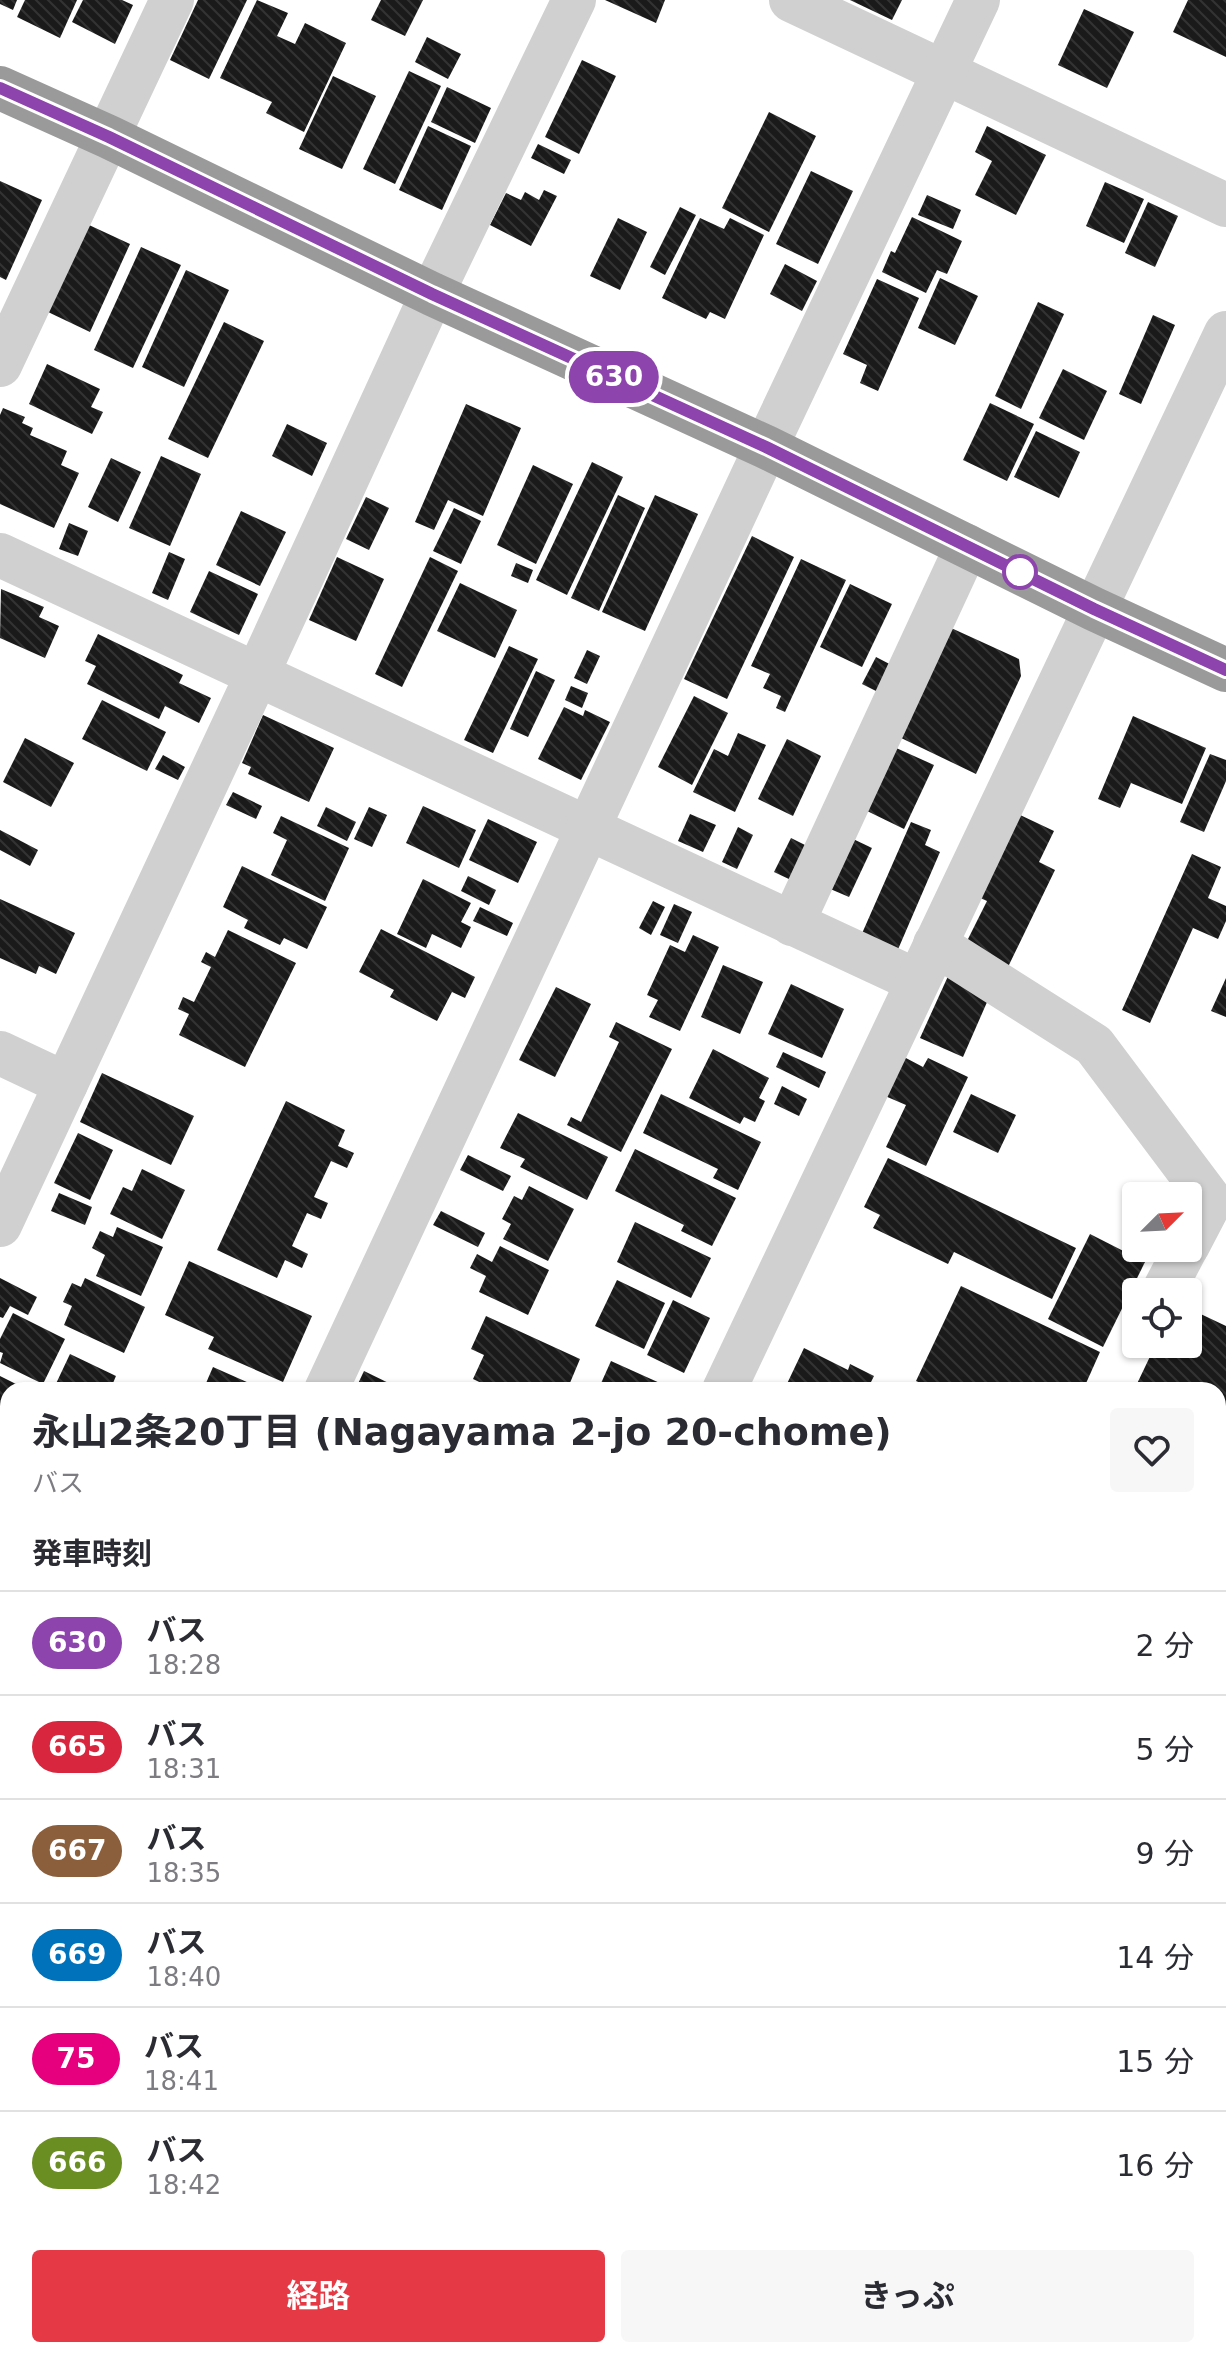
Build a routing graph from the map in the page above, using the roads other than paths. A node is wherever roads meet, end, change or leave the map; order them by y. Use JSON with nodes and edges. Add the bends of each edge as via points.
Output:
{"nodes":[{"id":1,"x":172,"y":0,"type":"edge"},
{"id":2,"x":574,"y":0,"type":"edge"},
{"id":3,"x":791,"y":0,"type":"edge"},
{"id":4,"x":978,"y":0,"type":"edge"},
{"id":5,"x":945,"y":72,"type":"junction"},
{"id":6,"x":0,"y":88,"type":"edge"},
{"id":7,"x":109,"y":137,"type":"junction"},
{"id":8,"x":1226,"y":205,"type":"edge"},
{"id":9,"x":432,"y":294,"type":"junction"},
{"id":10,"x":1226,"y":333,"type":"edge"},
{"id":11,"x":0,"y":365,"type":"edge"},
{"id":12,"x":766,"y":447,"type":"junction"},
{"id":13,"x":967,"y":546,"type":"junction"},
{"id":14,"x":0,"y":555,"type":"edge"},
{"id":15,"x":1094,"y":609,"type":"junction"},
{"id":16,"x":1226,"y":670,"type":"edge"},
{"id":17,"x":257,"y":675,"type":"junction"},
{"id":18,"x":589,"y":830,"type":"junction"},
{"id":19,"x":792,"y":924,"type":"junction"},
{"id":20,"x":926,"y":963,"type":"junction"},
{"id":21,"x":0,"y":1053,"type":"edge"},
{"id":22,"x":66,"y":1084,"type":"junction"},
{"id":23,"x":1197,"y":1182,"type":"edge"},
{"id":24,"x":1202,"y":1189,"type":"edge"},
{"id":25,"x":1202,"y":1218,"type":"edge"},
{"id":26,"x":0,"y":1225,"type":"edge"},
{"id":27,"x":330,"y":1382,"type":"edge"},
{"id":28,"x":728,"y":1382,"type":"edge"}],
"edges":[{"from":1,"to":7,"type":"street"},
{"from":2,"to":9,"type":"street"},
{"from":3,"to":5,"type":"street"},
{"from":4,"to":5,"type":"street"},
{"from":5,"to":8,"type":"street"},
{"from":5,"to":12,"type":"street"},
{"from":6,"to":7,"type":"highway"},
{"from":7,"to":9,"type":"highway"},
{"from":7,"to":11,"type":"street"},
{"from":9,"to":12,"type":"highway"},
{"from":9,"to":17,"type":"street"},
{"from":10,"to":15,"type":"street"},
{"from":12,"to":13,"type":"highway"},
{"from":12,"to":18,"type":"street"},
{"from":13,"to":15,"type":"highway"},
{"from":13,"to":19,"type":"street"},
{"from":14,"to":17,"type":"street"},
{"from":15,"to":16,"type":"highway"},
{"from":15,"to":20,"type":"street"},
{"from":17,"to":18,"type":"street"},
{"from":17,"to":22,"type":"street"},
{"from":18,"to":19,"type":"street"},
{"from":18,"to":27,"type":"street"},
{"from":19,"to":20,"type":"street"},
{"from":20,"to":23,"type":"street","via":[[1094,1045]]},
{"from":20,"to":28,"type":"street"},
{"from":21,"to":22,"type":"street"},
{"from":22,"to":26,"type":"street"},
{"from":24,"to":25,"type":"street","via":[[1211,1201]]}]}
